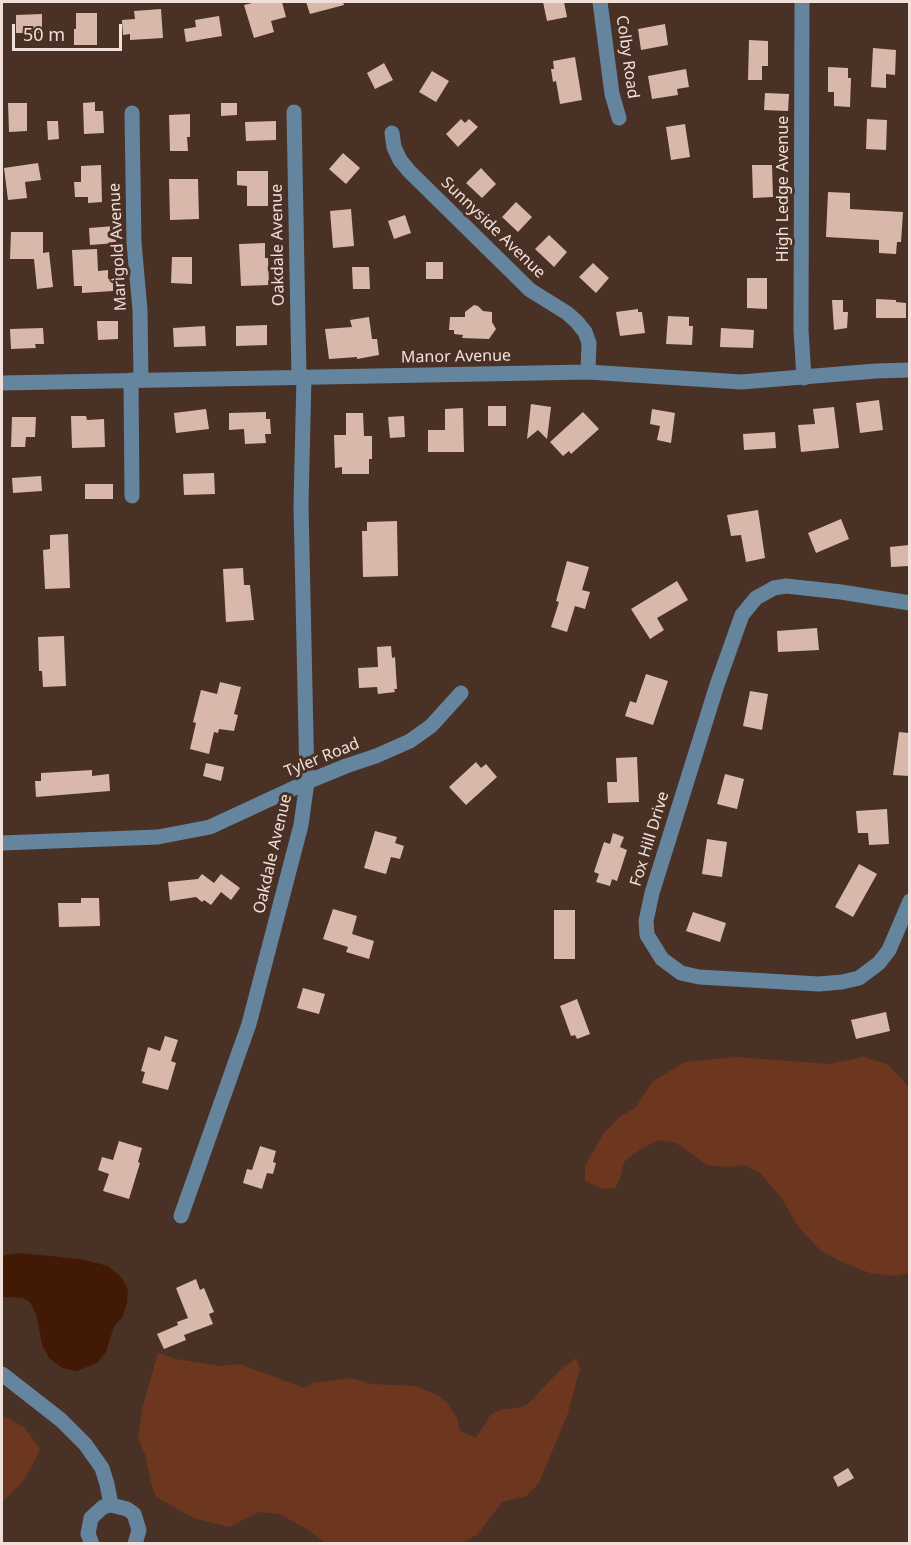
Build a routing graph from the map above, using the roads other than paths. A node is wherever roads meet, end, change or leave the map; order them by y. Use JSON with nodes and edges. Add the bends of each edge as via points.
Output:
{"nodes":[{"id":1,"x":600,"y":2,"type":"edge"},
{"id":2,"x":802,"y":2,"type":"edge"},
{"id":3,"x":294,"y":112,"type":"dead end"},
{"id":4,"x":132,"y":113,"type":"dead end"},
{"id":5,"x":619,"y":118,"type":"dead end"},
{"id":6,"x":392,"y":133,"type":"dead end"},
{"id":7,"x":909,"y":370,"type":"edge"},
{"id":8,"x":588,"y":372,"type":"junction"},
{"id":9,"x":301,"y":377,"type":"junction"},
{"id":10,"x":804,"y":378,"type":"junction"},
{"id":11,"x":136,"y":380,"type":"junction"},
{"id":12,"x":2,"y":382,"type":"edge"},
{"id":13,"x":132,"y":496,"type":"dead end"},
{"id":14,"x":909,"y":603,"type":"edge"},
{"id":15,"x":461,"y":693,"type":"dead end"},
{"id":16,"x":307,"y":782,"type":"junction"},
{"id":17,"x":2,"y":843,"type":"edge"},
{"id":18,"x":909,"y":900,"type":"edge"},
{"id":19,"x":181,"y":1216,"type":"dead end"},
{"id":20,"x":2,"y":1374,"type":"edge"},
{"id":21,"x":111,"y":1505,"type":"junction"},
{"id":22,"x":92,"y":1544,"type":"edge"},
{"id":23,"x":135,"y":1544,"type":"edge"}],
"edges":[{"from":1,"to":5,"type":"street","name":"Colby Road","via":[[612,94]]},
{"from":2,"to":10,"type":"street","name":"High Ledge Avenue"},
{"from":3,"to":9,"type":"street","name":"Oakdale Avenue"},
{"from":4,"to":11,"type":"street","name":"Marigold Avenue","via":[[134,243],[140,310]]},
{"from":6,"to":8,"type":"street","name":"Sunnyside Avenue","via":[[394,147],[409,171],[530,290],[577,322],[589,343]]},
{"from":7,"to":10,"type":"street","name":"Manor Avenue"},
{"from":8,"to":9,"type":"street","name":"Manor Avenue"},
{"from":8,"to":10,"type":"street","name":"Manor Avenue","via":[[741,382]]},
{"from":9,"to":11,"type":"street","name":"Manor Avenue"},
{"from":9,"to":16,"type":"street","name":"Oakdale Avenue"},
{"from":11,"to":12,"type":"street","name":"Manor Avenue"},
{"from":11,"to":13,"type":"street","name":"Marigold Avenue"},
{"from":14,"to":18,"type":"street","name":"Fox Hill Drive","via":[[786,586],[756,598],[742,615],[652,893],[647,935],[662,959],[681,973],[699,978],[842,982],[859,978],[879,963],[889,950]]},
{"from":15,"to":16,"type":"street","name":"Tyler Road","via":[[431,726],[410,741]]},
{"from":16,"to":17,"type":"street","name":"Tyler Road","via":[[210,826],[174,834]]},
{"from":16,"to":19,"type":"street","name":"Oakdale Avenue","via":[[301,825],[249,1024]]},
{"from":20,"to":21,"type":"street","via":[[85,1444],[102,1468]]},
{"from":21,"to":22,"type":"street","via":[[91,1518],[88,1534]]},
{"from":21,"to":23,"type":"street","via":[[134,1514],[139,1530]]}]}
